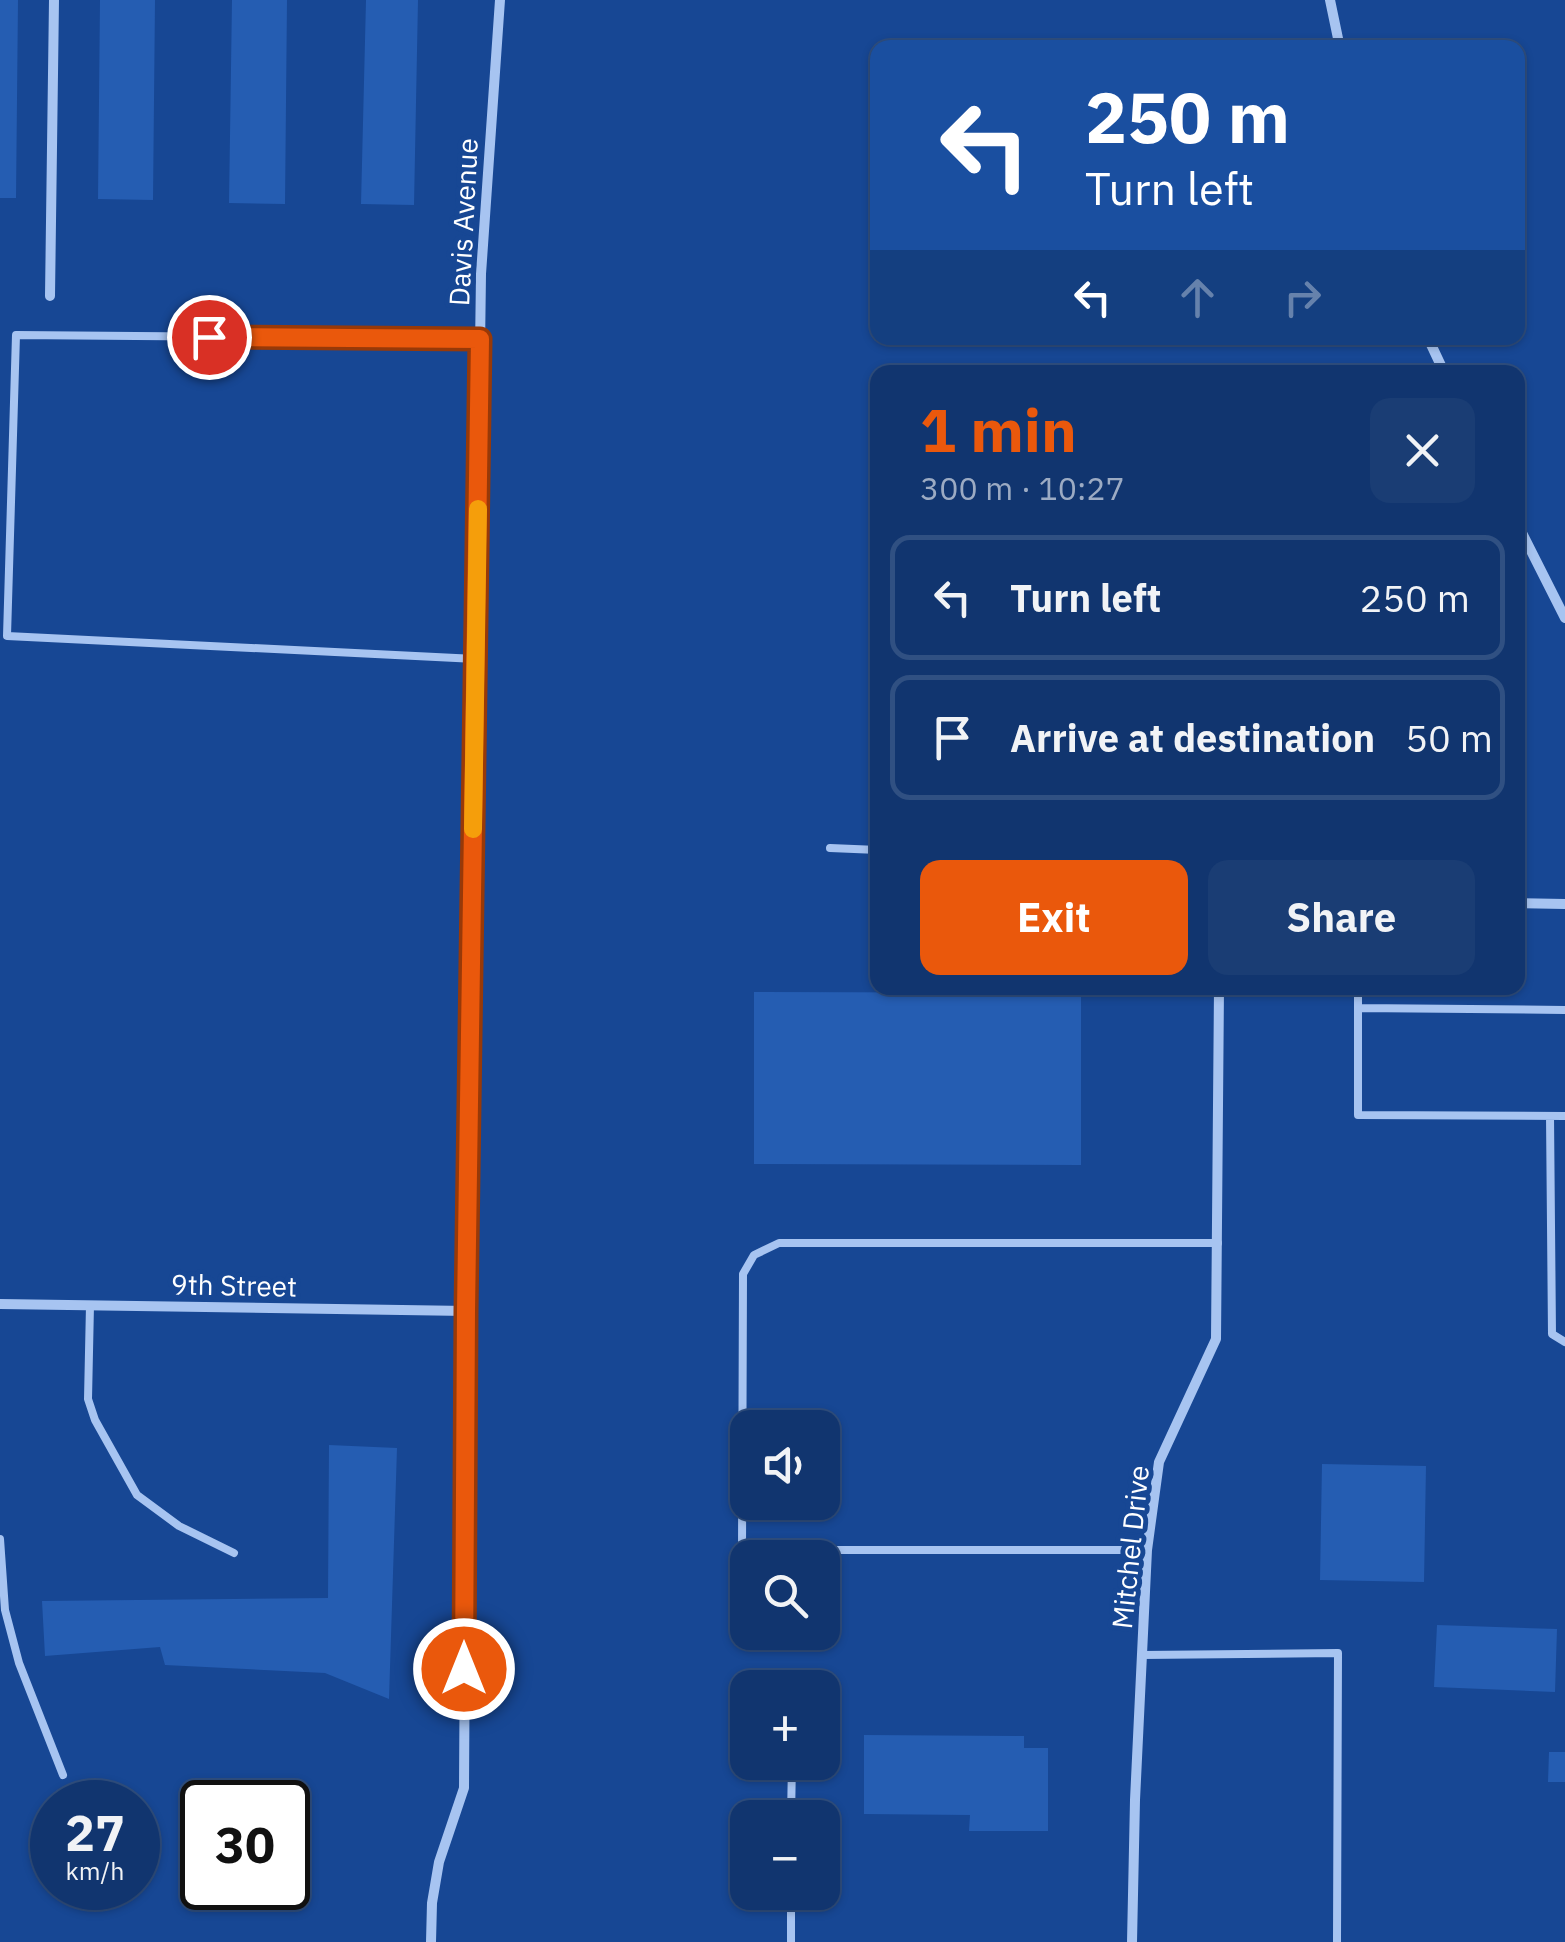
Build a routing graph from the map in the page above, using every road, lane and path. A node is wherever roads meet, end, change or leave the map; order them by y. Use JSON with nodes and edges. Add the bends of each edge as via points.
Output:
{"nodes":[{"id":1,"x":54,"y":0,"type":"edge"},
{"id":2,"x":500,"y":0,"type":"edge"},
{"id":3,"x":1330,"y":0,"type":"edge"},
{"id":4,"x":1338,"y":40,"type":"edge"},
{"id":5,"x":50,"y":296,"type":"dead end"},
{"id":6,"x":480,"y":339,"type":"junction"},
{"id":7,"x":1525,"y":539,"type":"edge"},
{"id":8,"x":1565,"y":618,"type":"edge"},
{"id":9,"x":476,"y":659,"type":"junction"},
{"id":10,"x":830,"y":848,"type":"dead end"},
{"id":11,"x":870,"y":850,"type":"edge"},
{"id":12,"x":1525,"y":904,"type":"edge"},
{"id":13,"x":1565,"y":904,"type":"edge"},
{"id":14,"x":1219,"y":995,"type":"edge"},
{"id":15,"x":1358,"y":995,"type":"edge"},
{"id":16,"x":1358,"y":1008,"type":"junction"},
{"id":17,"x":1565,"y":1010,"type":"edge"},
{"id":18,"x":1550,"y":1116,"type":"junction"},
{"id":19,"x":1565,"y":1116,"type":"edge"},
{"id":20,"x":1218,"y":1243,"type":"junction"},
{"id":21,"x":0,"y":1304,"type":"edge"},
{"id":22,"x":90,"y":1305,"type":"junction"},
{"id":23,"x":466,"y":1311,"type":"junction"},
{"id":24,"x":1565,"y":1342,"type":"edge"},
{"id":25,"x":0,"y":1539,"type":"edge"},
{"id":26,"x":1147,"y":1550,"type":"junction"},
{"id":27,"x":234,"y":1552,"type":"dead end"},
{"id":28,"x":1142,"y":1654,"type":"junction"},
{"id":29,"x":63,"y":1775,"type":"dead end"},
{"id":30,"x":791,"y":1910,"type":"edge"},
{"id":31,"x":431,"y":1942,"type":"edge"},
{"id":32,"x":790,"y":1942,"type":"edge"},
{"id":33,"x":1132,"y":1942,"type":"edge"},
{"id":34,"x":1337,"y":1942,"type":"edge"}],
"edges":[{"from":1,"to":5,"type":"street"},
{"from":2,"to":6,"type":"street","name":"Davis Avenue"},
{"from":3,"to":4,"type":"street"},
{"from":6,"to":9,"type":"street","name":"Davis Avenue"},
{"from":6,"to":9,"type":"lane","via":[[16,335],[7,636]]},
{"from":7,"to":8,"type":"street"},
{"from":9,"to":23,"type":"street","name":"Davis Avenue"},
{"from":10,"to":11,"type":"lane"},
{"from":12,"to":13,"type":"street"},
{"from":14,"to":20,"type":"street","name":"Mitchel Drive"},
{"from":15,"to":16,"type":"lane"},
{"from":16,"to":17,"type":"lane"},
{"from":16,"to":18,"type":"lane","via":[[1358,1115]]},
{"from":18,"to":19,"type":"lane"},
{"from":18,"to":24,"type":"lane","via":[[1552,1334]]},
{"from":20,"to":26,"type":"street","name":"Mitchel Drive","via":[[1216,1339],[1159,1462]]},
{"from":20,"to":26,"type":"lane","via":[[779,1243],[754,1255],[743,1274],[742,1550]]},
{"from":21,"to":22,"type":"street","name":"9th Street"},
{"from":22,"to":23,"type":"street","name":"9th Street"},
{"from":22,"to":27,"type":"lane","via":[[88,1400],[136,1495],[178,1526]]},
{"from":23,"to":31,"type":"street","name":"Davis Avenue","via":[[464,1788],[440,1862]]},
{"from":25,"to":29,"type":"lane","via":[[19,1663]]},
{"from":26,"to":28,"type":"street","name":"Mitchel Drive"},
{"from":28,"to":33,"type":"street","name":"Mitchel Drive"},
{"from":28,"to":34,"type":"lane","via":[[1338,1654]]},
{"from":30,"to":32,"type":"lane"}]}
